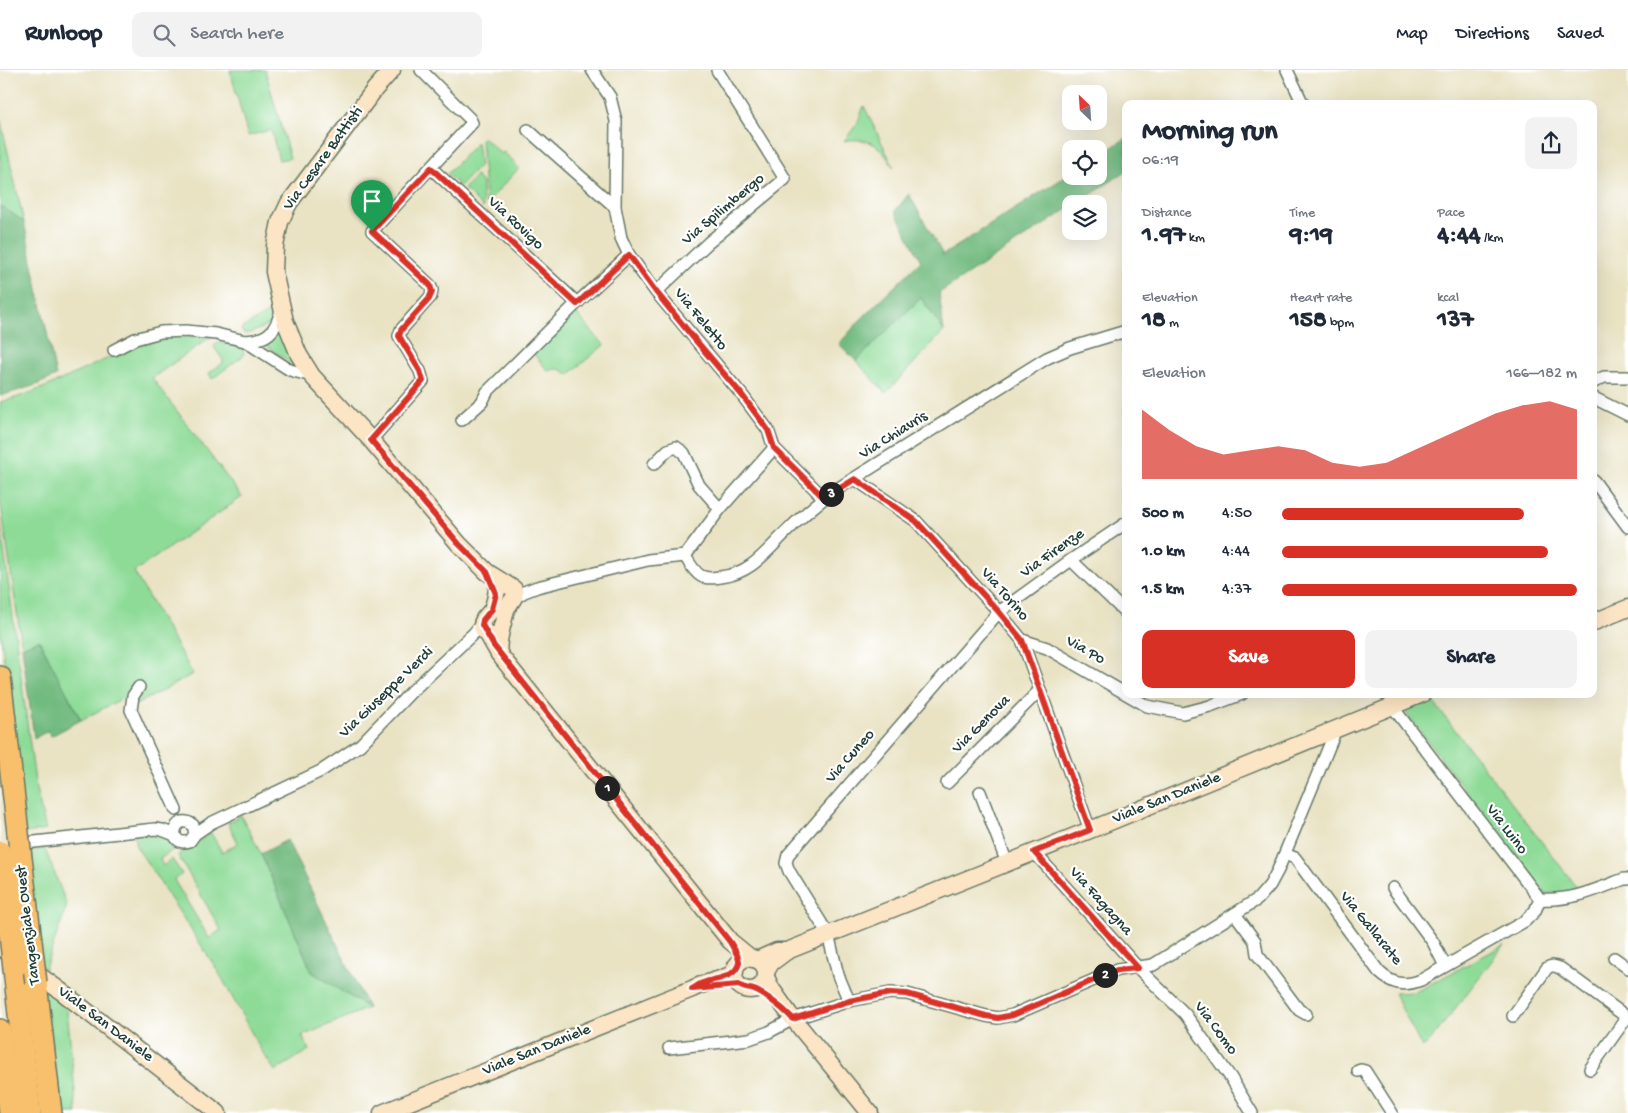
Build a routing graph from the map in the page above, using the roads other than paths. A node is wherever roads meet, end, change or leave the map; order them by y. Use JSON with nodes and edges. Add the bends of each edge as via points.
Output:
{"nodes":[{"id":1,"x":392,"y":70,"type":"edge"},
{"id":2,"x":421,"y":70,"type":"edge"},
{"id":3,"x":592,"y":70,"type":"edge"},
{"id":4,"x":717,"y":70,"type":"edge"},
{"id":5,"x":1287,"y":70,"type":"edge"},
{"id":6,"x":1301,"y":100,"type":"edge"},
{"id":7,"x":528,"y":130,"type":"dead end"},
{"id":8,"x":431,"y":168,"type":"junction"},
{"id":9,"x":615,"y":207,"type":"junction"},
{"id":10,"x":629,"y":255,"type":"junction"},
{"id":11,"x":656,"y":292,"type":"junction"},
{"id":12,"x":577,"y":304,"type":"junction"},
{"id":13,"x":282,"y":308,"type":"junction"},
{"id":14,"x":1122,"y":332,"type":"edge"},
{"id":15,"x":245,"y":341,"type":"junction"},
{"id":16,"x":114,"y":350,"type":"dead end"},
{"id":17,"x":312,"y":376,"type":"junction"},
{"id":18,"x":1628,"y":377,"type":"edge"},
{"id":19,"x":1597,"y":380,"type":"edge"},
{"id":20,"x":1597,"y":400,"type":"edge"},
{"id":21,"x":1628,"y":415,"type":"edge"},
{"id":22,"x":462,"y":420,"type":"dead end"},
{"id":23,"x":371,"y":440,"type":"junction"},
{"id":24,"x":774,"y":448,"type":"junction"},
{"id":25,"x":654,"y":464,"type":"dead end"},
{"id":26,"x":855,"y":479,"type":"junction"},
{"id":27,"x":1597,"y":485,"type":"edge"},
{"id":28,"x":824,"y":498,"type":"junction"},
{"id":29,"x":720,"y":509,"type":"junction"},
{"id":30,"x":1122,"y":526,"type":"edge"},
{"id":31,"x":1628,"y":527,"type":"edge"},
{"id":32,"x":685,"y":556,"type":"junction"},
{"id":33,"x":1071,"y":560,"type":"junction"},
{"id":34,"x":507,"y":591,"type":"junction"},
{"id":35,"x":1628,"y":608,"type":"edge"},
{"id":36,"x":1122,"y":609,"type":"edge"},
{"id":37,"x":999,"y":612,"type":"junction"},
{"id":38,"x":1597,"y":621,"type":"edge"},
{"id":39,"x":485,"y":630,"type":"junction"},
{"id":40,"x":1022,"y":640,"type":"junction"},
{"id":41,"x":0,"y":678,"type":"edge"},
{"id":42,"x":139,"y":687,"type":"dead end"},
{"id":43,"x":1040,"y":690,"type":"junction"},
{"id":44,"x":1122,"y":692,"type":"edge"},
{"id":45,"x":1133,"y":698,"type":"edge"},
{"id":46,"x":1231,"y":698,"type":"edge"},
{"id":47,"x":1405,"y":698,"type":"edge"},
{"id":48,"x":1332,"y":731,"type":"junction"},
{"id":49,"x":947,"y":784,"type":"dead end"},
{"id":50,"x":980,"y":792,"type":"dead end"},
{"id":51,"x":185,"y":828,"type":"junction"},
{"id":52,"x":1090,"y":830,"type":"junction"},
{"id":53,"x":0,"y":846,"type":"edge"},
{"id":54,"x":0,"y":852,"type":"edge"},
{"id":55,"x":1034,"y":852,"type":"junction"},
{"id":56,"x":1285,"y":854,"type":"junction"},
{"id":57,"x":1007,"y":863,"type":"junction"},
{"id":58,"x":1628,"y":879,"type":"edge"},
{"id":59,"x":1393,"y":888,"type":"dead end"},
{"id":60,"x":1540,"y":899,"type":"junction"},
{"id":61,"x":1235,"y":914,"type":"junction"},
{"id":62,"x":828,"y":934,"type":"junction"},
{"id":63,"x":0,"y":947,"type":"edge"},
{"id":64,"x":1614,"y":958,"type":"dead end"},
{"id":65,"x":1445,"y":966,"type":"junction"},
{"id":66,"x":1628,"y":968,"type":"edge"},
{"id":67,"x":1141,"y":970,"type":"junction"},
{"id":68,"x":751,"y":972,"type":"junction"},
{"id":69,"x":849,"y":1001,"type":"junction"},
{"id":70,"x":1306,"y":1014,"type":"dead end"},
{"id":71,"x":1513,"y":1016,"type":"dead end"},
{"id":72,"x":792,"y":1017,"type":"junction"},
{"id":73,"x":1628,"y":1017,"type":"edge"},
{"id":74,"x":0,"y":1030,"type":"edge"},
{"id":75,"x":668,"y":1048,"type":"dead end"},
{"id":76,"x":1590,"y":1069,"type":"dead end"},
{"id":77,"x":1358,"y":1071,"type":"dead end"},
{"id":78,"x":214,"y":1109,"type":"edge"},
{"id":79,"x":10,"y":1113,"type":"edge"},
{"id":80,"x":30,"y":1113,"type":"edge"},
{"id":81,"x":51,"y":1113,"type":"edge"},
{"id":82,"x":228,"y":1113,"type":"edge"},
{"id":83,"x":382,"y":1113,"type":"edge"},
{"id":84,"x":870,"y":1113,"type":"edge"},
{"id":85,"x":1252,"y":1113,"type":"edge"},
{"id":86,"x":1392,"y":1113,"type":"edge"}],
"edges":[{"from":1,"to":13,"type":"street","name":"Via Cesare Battisti","via":[[289,203],[280,222],[274,272]]},
{"from":2,"to":8,"type":"street","via":[[472,123]]},
{"from":3,"to":9,"type":"street","name":"Via Feletto","via":[[610,97],[616,121]]},
{"from":4,"to":11,"type":"street","name":"Via Spilimbergo","via":[[785,179],[708,243]]},
{"from":5,"to":6,"type":"street"},
{"from":7,"to":9,"type":"street"},
{"from":8,"to":12,"type":"street","name":"Via Rovigo"},
{"from":8,"to":23,"type":"street","via":[[372,231],[430,285],[432,292],[399,336],[423,381]]},
{"from":9,"to":10,"type":"street","name":"Via Feletto","via":[[621,238]]},
{"from":10,"to":11,"type":"street","name":"Via Feletto"},
{"from":10,"to":12,"type":"street"},
{"from":11,"to":24,"type":"street","name":"Via Feletto","via":[[742,395],[768,430]]},
{"from":12,"to":22,"type":"street"},
{"from":13,"to":15,"type":"street","via":[[274,329],[266,336]]},
{"from":13,"to":17,"type":"street","name":"Via Cesare Battisti","via":[[289,334]]},
{"from":14,"to":26,"type":"street","name":"Via Chiavris","via":[[1047,358]]},
{"from":15,"to":16,"type":"street","via":[[216,334],[170,331],[135,339]]},
{"from":15,"to":17,"type":"street","via":[[290,370]]},
{"from":17,"to":23,"type":"street","name":"Via Cesare Battisti"},
{"from":18,"to":19,"type":"street","via":[[1604,377]]},
{"from":20,"to":21,"type":"street"},
{"from":23,"to":34,"type":"street","name":"Via Cesare Battisti","via":[[459,544]]},
{"from":24,"to":28,"type":"street","name":"Via Feletto"},
{"from":24,"to":29,"type":"street"},
{"from":25,"to":29,"type":"street","via":[[668,450],[676,447],[684,452],[699,485]]},
{"from":26,"to":28,"type":"street","name":"Via Chiavris"},
{"from":26,"to":37,"type":"street","name":"Via Torino","via":[[916,521]]},
{"from":27,"to":31,"type":"street"},
{"from":28,"to":32,"type":"street","name":"Via Chiavris","via":[[760,560],[746,569],[729,576],[700,576]]},
{"from":29,"to":32,"type":"street"},
{"from":30,"to":33,"type":"street","name":"Via Firenze"},
{"from":32,"to":34,"type":"street","via":[[648,560],[533,588]]},
{"from":33,"to":36,"type":"street"},
{"from":33,"to":37,"type":"street","name":"Via Firenze"},
{"from":34,"to":39,"type":"street","via":[[502,627]]},
{"from":35,"to":38,"type":"street"},
{"from":37,"to":40,"type":"street","name":"Via Torino"},
{"from":37,"to":62,"type":"street","name":"Via Cuneo","via":[[788,855],[789,871]]},
{"from":39,"to":51,"type":"street","name":"Via Giuseppe Verdi","via":[[411,692],[353,750],[321,771],[211,823]]},
{"from":39,"to":68,"type":"street","via":[[498,646],[499,654]]},
{"from":40,"to":43,"type":"street","name":"Via Torino"},
{"from":40,"to":44,"type":"street","name":"Via Po","via":[[1047,648]]},
{"from":41,"to":81,"type":"highway","name":"Tangenziale Ovest","bridge":true},
{"from":42,"to":51,"type":"street","via":[[133,696],[131,710]]},
{"from":43,"to":49,"type":"street","name":"Via Genova"},
{"from":43,"to":52,"type":"street","name":"Via Torino"},
{"from":45,"to":46,"type":"street","name":"Via Po","via":[[1147,706],[1183,713]]},
{"from":47,"to":48,"type":"street","name":"Viale San Daniele"},
{"from":47,"to":60,"type":"street","name":"Via Luino"},
{"from":48,"to":52,"type":"street","name":"Viale San Daniele"},
{"from":48,"to":56,"type":"street","via":[[1334,737]]},
{"from":50,"to":57,"type":"street"},
{"from":51,"to":53,"type":"street"},
{"from":52,"to":55,"type":"street","name":"Viale San Daniele"},
{"from":54,"to":80,"type":"highway","bridge":true},
{"from":55,"to":57,"type":"street","name":"Viale San Daniele"},
{"from":55,"to":67,"type":"street","name":"Via Fagagna"},
{"from":56,"to":61,"type":"street","via":[[1270,885],[1258,899]]},
{"from":56,"to":65,"type":"street","name":"Via Gallarate","via":[[1295,858],[1385,978],[1410,984]]},
{"from":57,"to":62,"type":"street","name":"Viale San Daniele"},
{"from":58,"to":60,"type":"street","via":[[1570,898]]},
{"from":59,"to":65,"type":"street","via":[[1433,942]]},
{"from":60,"to":65,"type":"street","name":"Via Gallarate","via":[[1535,911],[1525,921]]},
{"from":61,"to":67,"type":"street","via":[[1153,966]]},
{"from":61,"to":70,"type":"street","via":[[1255,941],[1257,954],[1299,1010]]},
{"from":62,"to":68,"type":"street","name":"Viale San Daniele"},
{"from":62,"to":69,"type":"street","via":[[838,975]]},
{"from":63,"to":78,"type":"street","name":"Viale San Daniele"},
{"from":64,"to":66,"type":"street"},
{"from":67,"to":69,"type":"street","via":[[1117,970],[1013,1015],[998,1018],[907,994],[890,993]]},
{"from":67,"to":85,"type":"street","name":"Via Como","via":[[1185,1014]]},
{"from":68,"to":72,"type":"street","via":[[771,988]]},
{"from":68,"to":83,"type":"street","name":"Viale San Daniele","via":[[702,983]]},
{"from":69,"to":72,"type":"street"},
{"from":71,"to":73,"type":"street","via":[[1547,968],[1555,966]]},
{"from":72,"to":75,"type":"street","via":[[769,1032],[749,1039]]},
{"from":72,"to":84,"type":"street"},
{"from":73,"to":76,"type":"street"},
{"from":74,"to":79,"type":"highway"},
{"from":77,"to":86,"type":"street","via":[[1365,1071]]},
{"from":78,"to":82,"type":"street","name":"Viale San Daniele"}]}
